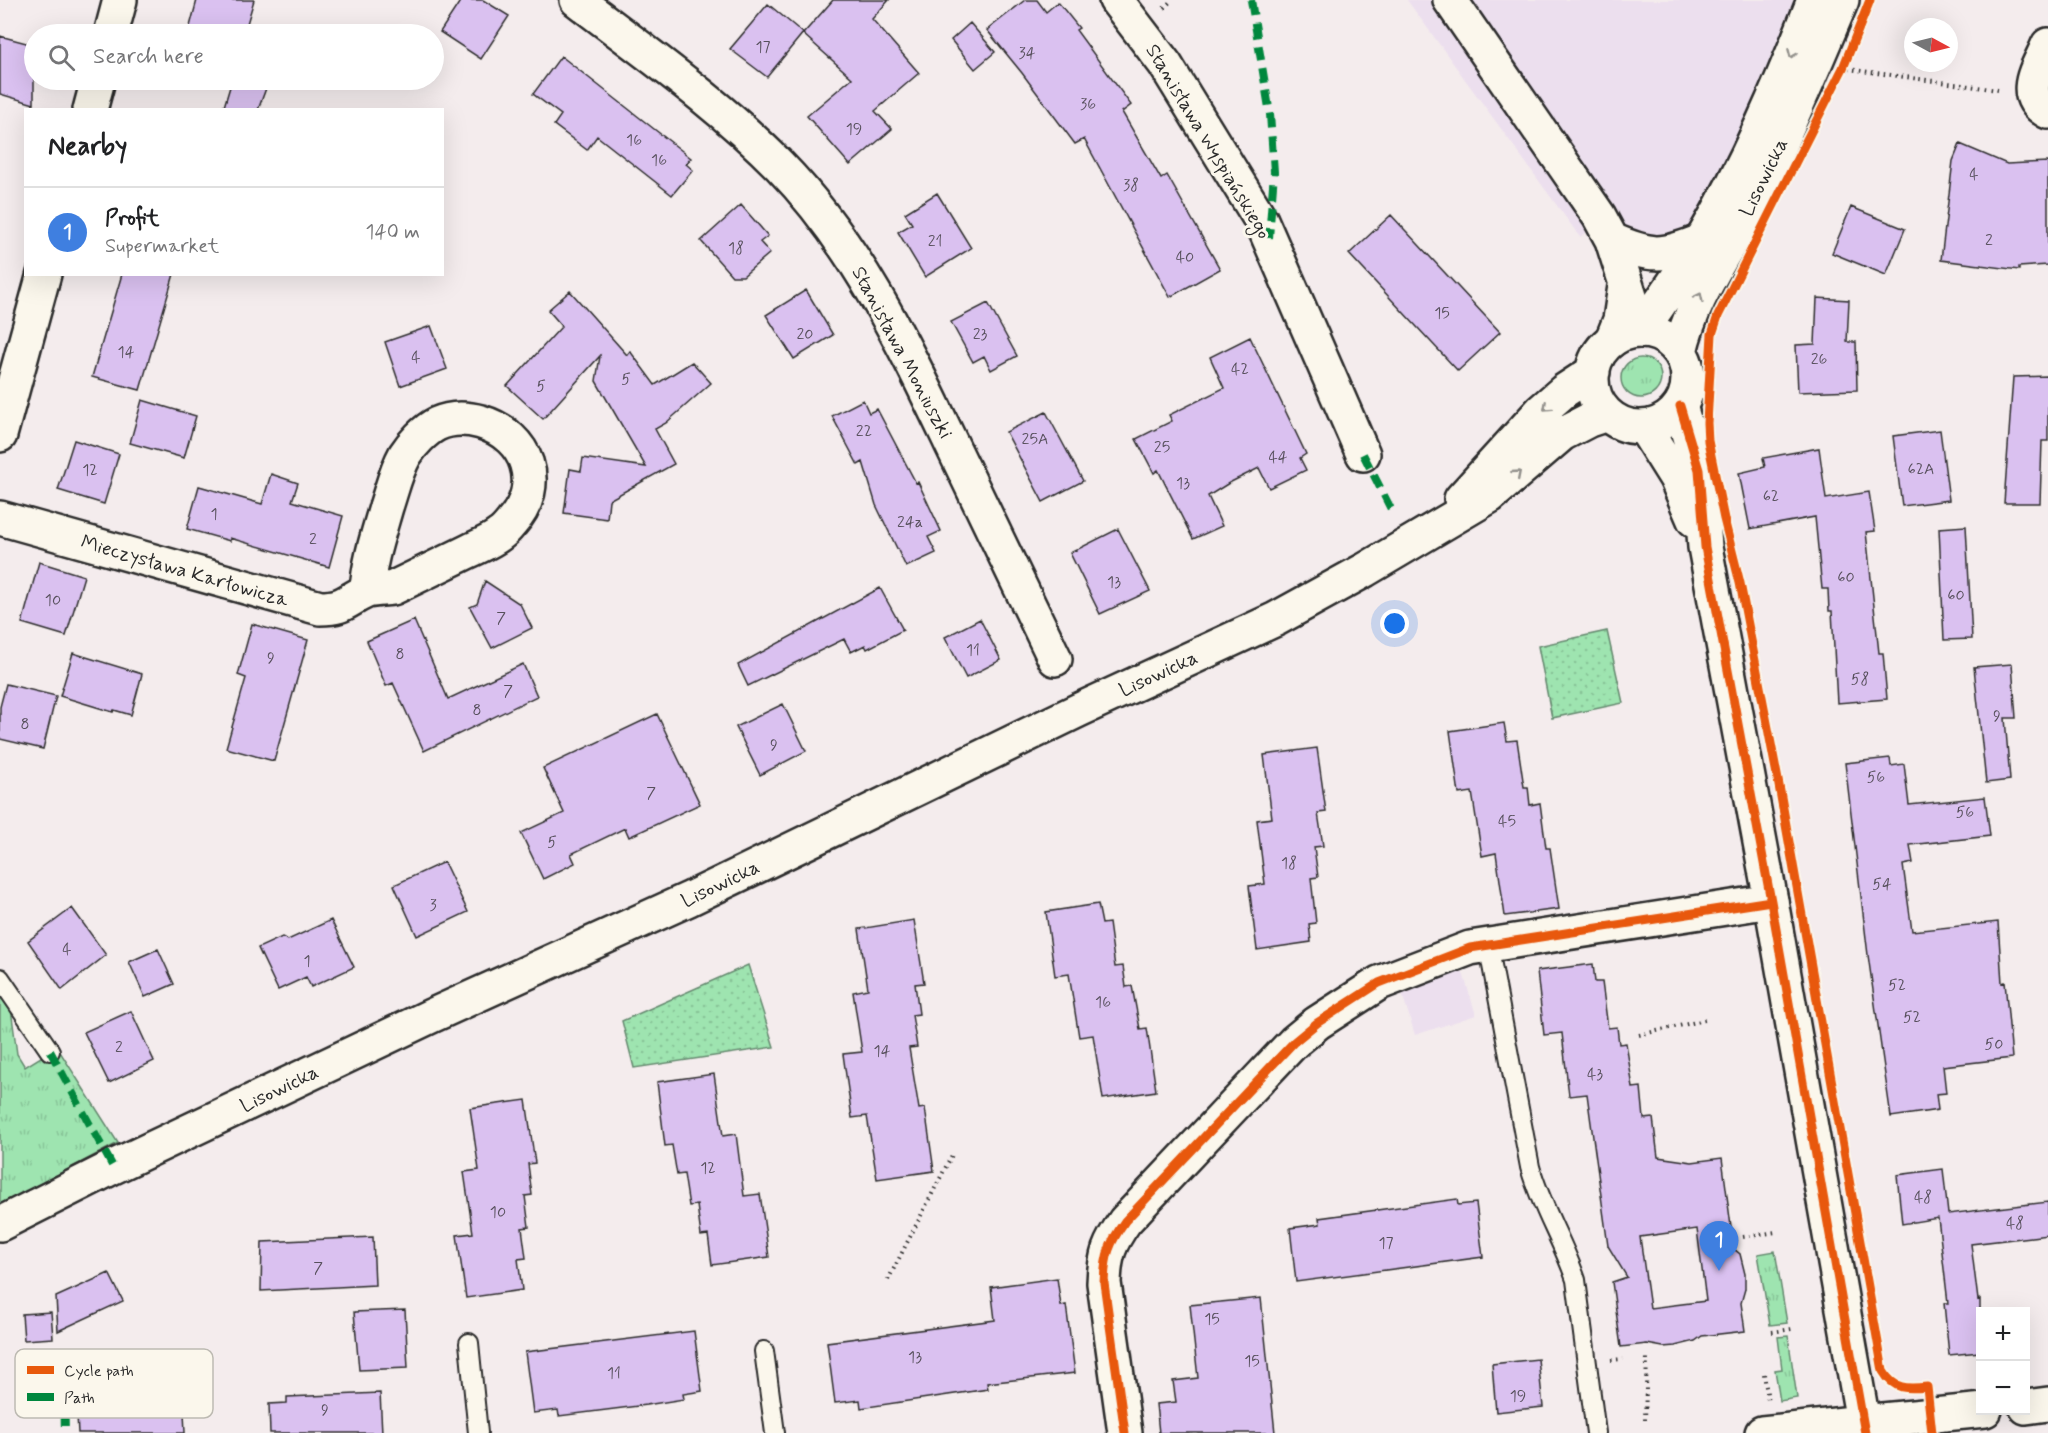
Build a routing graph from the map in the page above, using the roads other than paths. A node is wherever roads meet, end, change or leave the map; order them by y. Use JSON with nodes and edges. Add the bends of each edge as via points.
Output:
{"nodes":[{"id":1,"x":120,"y":0,"type":"edge"},
{"id":2,"x":577,"y":0,"type":"edge"},
{"id":3,"x":1116,"y":0,"type":"edge"},
{"id":4,"x":1450,"y":0,"type":"edge"},
{"id":5,"x":1814,"y":0,"type":"edge"},
{"id":6,"x":1842,"y":0,"type":"edge"},
{"id":7,"x":114,"y":24,"type":"edge"},
{"id":8,"x":2048,"y":45,"type":"edge"},
{"id":9,"x":95,"y":90,"type":"edge"},
{"id":10,"x":2040,"y":104,"type":"edge"},
{"id":11,"x":91,"y":108,"type":"edge"},
{"id":12,"x":1612,"y":240,"type":"junction"},
{"id":13,"x":1701,"y":241,"type":"junction"},
{"id":14,"x":43,"y":276,"type":"edge"},
{"id":15,"x":1627,"y":336,"type":"junction"},
{"id":16,"x":1680,"y":352,"type":"junction"},
{"id":17,"x":1593,"y":372,"type":"junction"},
{"id":18,"x":1680,"y":406,"type":"junction"},
{"id":19,"x":1607,"y":414,"type":"junction"},
{"id":20,"x":1644,"y":427,"type":"junction"},
{"id":21,"x":0,"y":435,"type":"edge"},
{"id":22,"x":1363,"y":454,"type":"dead end"},
{"id":23,"x":0,"y":518,"type":"edge"},
{"id":24,"x":1433,"y":529,"type":"junction"},
{"id":25,"x":1705,"y":547,"type":"junction"},
{"id":26,"x":367,"y":590,"type":"junction"},
{"id":27,"x":1055,"y":659,"type":"dead end"},
{"id":28,"x":1771,"y":901,"type":"junction"},
{"id":29,"x":1488,"y":944,"type":"junction"},
{"id":30,"x":0,"y":978,"type":"edge"},
{"id":31,"x":50,"y":1051,"type":"dead end"},
{"id":32,"x":0,"y":1224,"type":"edge"},
{"id":33,"x":469,"y":1342,"type":"dead end"},
{"id":34,"x":764,"y":1351,"type":"dead end"},
{"id":35,"x":2048,"y":1404,"type":"edge"},
{"id":36,"x":2030,"y":1406,"type":"edge"},
{"id":37,"x":1976,"y":1411,"type":"edge"},
{"id":38,"x":1765,"y":1419,"type":"edge"},
{"id":39,"x":1863,"y":1428,"type":"edge"},
{"id":40,"x":478,"y":1433,"type":"edge"},
{"id":41,"x":775,"y":1433,"type":"edge"},
{"id":42,"x":1125,"y":1433,"type":"edge"},
{"id":43,"x":1596,"y":1433,"type":"edge"}],
"edges":[{"from":1,"to":7,"type":"street"},
{"from":2,"to":27,"type":"street","name":"Stanisława Moniuszki","via":[[730,118],[782,168],[830,225],[866,276],[910,357]]},
{"from":3,"to":22,"type":"street","name":"Stanisława Wyspiańskiego","via":[[1166,64],[1261,220]]},
{"from":4,"to":12,"type":"street"},
{"from":5,"to":13,"type":"street","name":"Lisowicka","one_way":true,"via":[[1742,168]]},
{"from":16,"to":6,"type":"street","name":"Lisowicka","one_way":true,"via":[[1695,306],[1778,148]]},
{"from":8,"to":10,"type":"street","via":[[2033,82]]},
{"from":9,"to":11,"type":"street"},
{"from":12,"to":13,"type":"street","via":[[1636,251],[1657,254]]},
{"from":12,"to":15,"type":"street","via":[[1625,286]]},
{"from":13,"to":15,"type":"street","name":"Lisowicka"},
{"from":14,"to":21,"type":"street"},
{"from":15,"to":16,"type":"street","via":[[1653,332]]},
{"from":15,"to":17,"type":"street","via":[[1603,349]]},
{"from":16,"to":18,"type":"street","via":[[1688,379],[1687,393]]},
{"from":17,"to":19,"type":"street","via":[[1595,394]]},
{"from":17,"to":24,"type":"street","name":"Lisowicka","one_way":true,"via":[[1541,411]]},
{"from":18,"to":20,"type":"street","via":[[1658,424]]},
{"from":18,"to":25,"type":"street","via":[[1699,470]]},
{"from":19,"to":20,"type":"street","via":[[1618,422]]},
{"from":24,"to":19,"type":"street","name":"Lisowicka","one_way":true,"via":[[1490,496],[1562,434]]},
{"from":20,"to":25,"type":"street","via":[[1676,478]]},
{"from":23,"to":26,"type":"street","name":"Mieczysława Karłowicza","via":[[320,608],[343,605]]},
{"from":24,"to":32,"type":"street","name":"Lisowicka","via":[[1276,619],[689,899],[431,1016]]},
{"from":25,"to":28,"type":"street"},
{"from":26,"to":26,"type":"street","name":"Mieczysława Karłowicza","via":[[393,588],[499,536],[514,520],[525,501],[529,481],[527,463],[519,446],[507,434],[480,422],[455,418],[436,424],[421,436],[405,455],[396,475],[369,565]]},
{"from":28,"to":29,"type":"street"},
{"from":28,"to":39,"type":"street"},
{"from":29,"to":42,"type":"street","via":[[1379,983],[1317,1023],[1294,1042],[1125,1221],[1111,1241],[1104,1283]]},
{"from":29,"to":43,"type":"lane","via":[[1530,1167],[1576,1280]]},
{"from":30,"to":31,"type":"lane"},
{"from":33,"to":40,"type":"lane"},
{"from":34,"to":41,"type":"lane"},
{"from":35,"to":36,"type":"street"},
{"from":37,"to":39,"type":"street"},
{"from":38,"to":39,"type":"street"}]}
